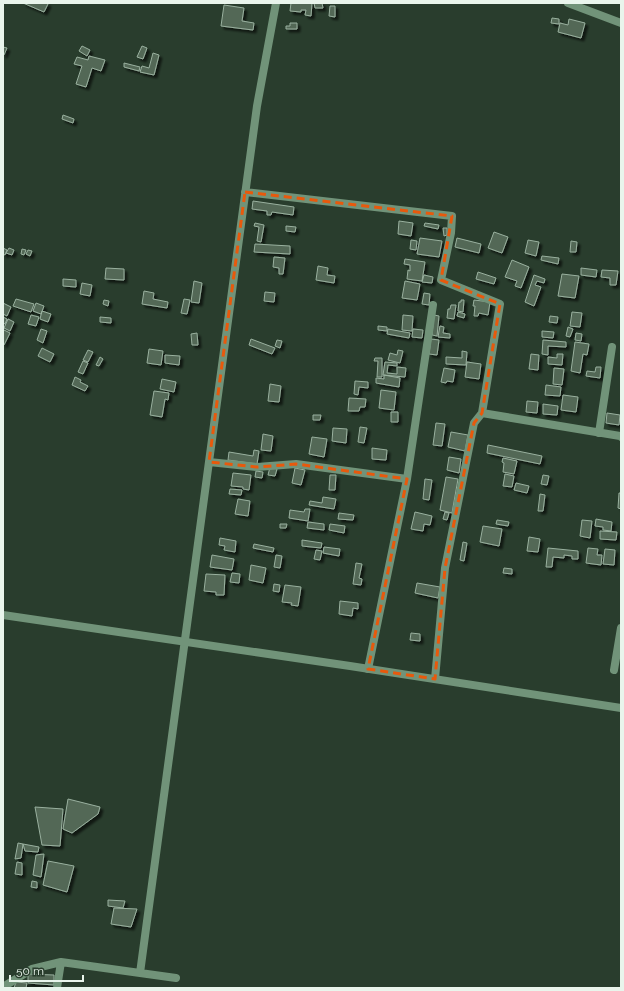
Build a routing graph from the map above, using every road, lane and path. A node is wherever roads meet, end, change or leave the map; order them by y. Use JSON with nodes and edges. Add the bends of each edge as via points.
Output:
{"nodes":[{"id":1,"x":276,"y":3,"type":"edge"},
{"id":2,"x":568,"y":3,"type":"edge"},
{"id":3,"x":621,"y":23,"type":"edge"},
{"id":4,"x":245,"y":192,"type":"junction"},
{"id":5,"x":433,"y":305,"type":"dead end"},
{"id":6,"x":612,"y":347,"type":"dead end"},
{"id":7,"x":482,"y":413,"type":"junction"},
{"id":8,"x":599,"y":433,"type":"junction"},
{"id":9,"x":621,"y":437,"type":"edge"},
{"id":10,"x":209,"y":462,"type":"junction"},
{"id":11,"x":407,"y":479,"type":"junction"},
{"id":12,"x":3,"y":615,"type":"edge"},
{"id":13,"x":621,"y":628,"type":"edge"},
{"id":14,"x":185,"y":641,"type":"junction"},
{"id":15,"x":368,"y":668,"type":"junction"},
{"id":16,"x":614,"y":670,"type":"dead end"},
{"id":17,"x":435,"y":679,"type":"junction"},
{"id":18,"x":621,"y":708,"type":"edge"},
{"id":19,"x":61,"y":962,"type":"junction"},
{"id":20,"x":140,"y":973,"type":"junction"},
{"id":21,"x":176,"y":978,"type":"dead end"},
{"id":22,"x":3,"y":987,"type":"edge"},
{"id":23,"x":56,"y":988,"type":"edge"}],
"edges":[{"from":1,"to":4,"type":"street","via":[[258,95]]},
{"from":2,"to":3,"type":"street"},
{"from":4,"to":7,"type":"street","via":[[452,216],[441,280],[500,304]]},
{"from":4,"to":10,"type":"street"},
{"from":5,"to":11,"type":"street"},
{"from":6,"to":8,"type":"street"},
{"from":7,"to":8,"type":"street"},
{"from":7,"to":17,"type":"street","via":[[474,423],[445,568]]},
{"from":8,"to":9,"type":"street"},
{"from":10,"to":11,"type":"street","via":[[257,467],[296,464]]},
{"from":10,"to":14,"type":"street"},
{"from":11,"to":15,"type":"street"},
{"from":12,"to":14,"type":"street"},
{"from":13,"to":16,"type":"street"},
{"from":14,"to":15,"type":"street"},
{"from":14,"to":20,"type":"street"},
{"from":15,"to":17,"type":"street"},
{"from":17,"to":18,"type":"street"},
{"from":19,"to":20,"type":"street"},
{"from":19,"to":22,"type":"street","via":[[32,969]]},
{"from":19,"to":23,"type":"street"},
{"from":20,"to":21,"type":"street"}]}
